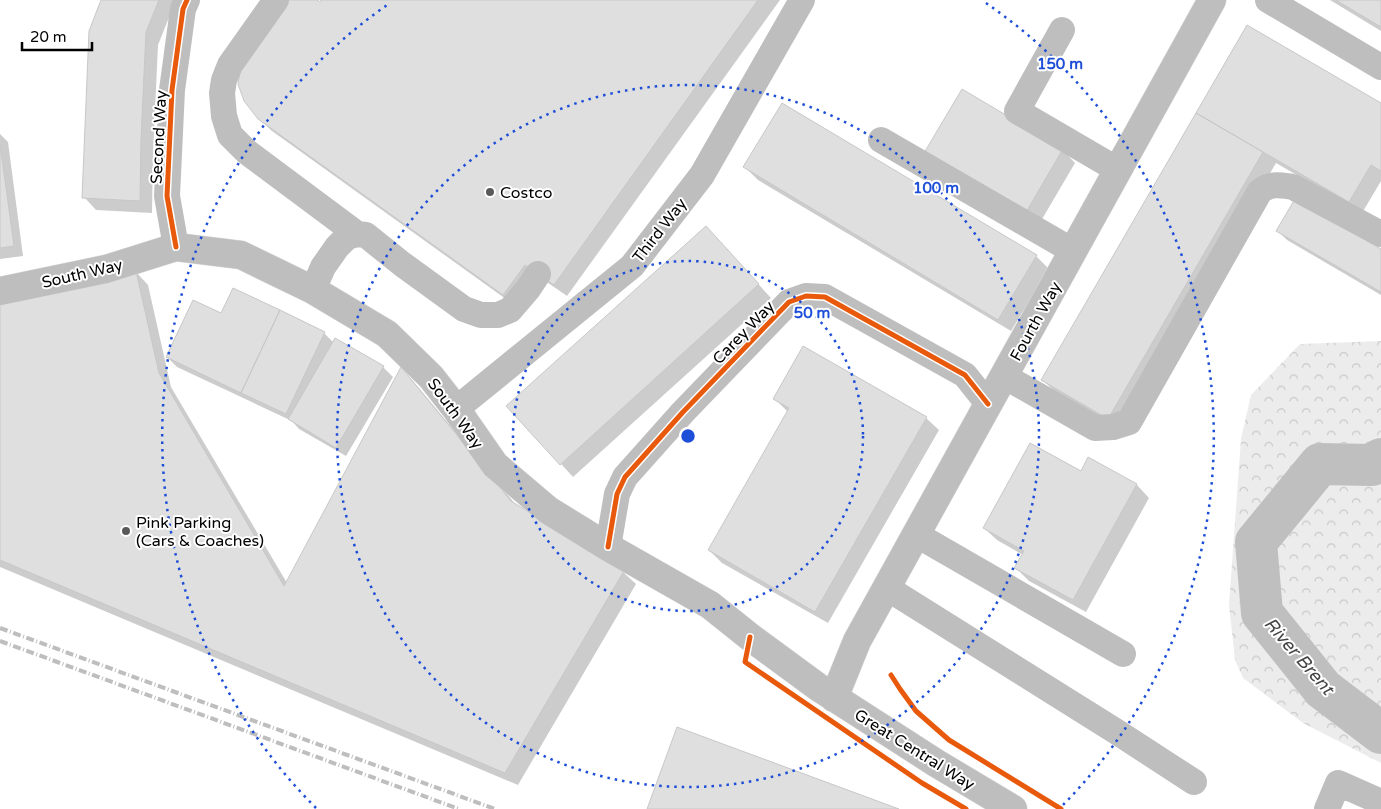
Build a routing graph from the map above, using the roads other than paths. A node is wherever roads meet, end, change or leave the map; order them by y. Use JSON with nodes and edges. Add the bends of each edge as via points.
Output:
{"nodes":[{"id":1,"x":186,"y":0,"type":"edge"},
{"id":2,"x":276,"y":0,"type":"edge"},
{"id":3,"x":802,"y":0,"type":"edge"},
{"id":4,"x":1212,"y":0,"type":"edge"},
{"id":5,"x":1268,"y":0,"type":"edge"},
{"id":6,"x":1062,"y":30,"type":"dead end"},
{"id":7,"x":1381,"y":67,"type":"edge"},
{"id":8,"x":881,"y":140,"type":"dead end"},
{"id":9,"x":1118,"y":170,"type":"junction"},
{"id":10,"x":357,"y":234,"type":"junction"},
{"id":11,"x":1381,"y":234,"type":"edge"},
{"id":12,"x":176,"y":247,"type":"junction"},
{"id":13,"x":1073,"y":251,"type":"junction"},
{"id":14,"x":538,"y":274,"type":"dead end"},
{"id":15,"x":312,"y":290,"type":"junction"},
{"id":16,"x":0,"y":291,"type":"edge"},
{"id":17,"x":1004,"y":376,"type":"junction"},
{"id":18,"x":988,"y":404,"type":"junction"},
{"id":19,"x":456,"y":409,"type":"junction"},
{"id":20,"x":917,"y":535,"type":"junction"},
{"id":21,"x":608,"y":547,"type":"junction"},
{"id":22,"x":887,"y":588,"type":"junction"},
{"id":23,"x":1123,"y":654,"type":"dead end"},
{"id":24,"x":826,"y":693,"type":"junction"},
{"id":25,"x":1194,"y":782,"type":"dead end"},
{"id":26,"x":1381,"y":802,"type":"edge"},
{"id":27,"x":1013,"y":809,"type":"edge"},
{"id":28,"x":1327,"y":809,"type":"edge"}],
"edges":[{"from":1,"to":12,"type":"street","name":"Second Way","via":[[172,90],[167,196]]},
{"from":2,"to":10,"type":"street","via":[[230,65],[224,80],[224,116],[230,134],[247,152]]},
{"from":3,"to":19,"type":"street","name":"Third Way","via":[[702,175],[632,266]]},
{"from":4,"to":9,"type":"main road","name":"Fourth Way"},
{"from":5,"to":7,"type":"street"},
{"from":6,"to":9,"type":"street","via":[[1017,111]]},
{"from":8,"to":13,"type":"street"},
{"from":9,"to":13,"type":"main road","name":"Fourth Way"},
{"from":10,"to":14,"type":"street","via":[[366,235],[464,309],[481,315],[498,315],[510,310]]},
{"from":10,"to":15,"type":"street","via":[[347,236],[337,247]]},
{"from":11,"to":17,"type":"street","via":[[1292,187],[1268,186],[1260,191],[1128,422],[1095,428]]},
{"from":12,"to":15,"type":"main road","name":"South Way","via":[[241,255]]},
{"from":12,"to":16,"type":"main road","name":"South Way","via":[[106,268]]},
{"from":13,"to":17,"type":"main road","name":"Fourth Way"},
{"from":15,"to":19,"type":"main road","name":"South Way","via":[[387,334],[431,377]]},
{"from":17,"to":18,"type":"main road","name":"Fourth Way"},
{"from":18,"to":20,"type":"main road","name":"Fourth Way"},
{"from":18,"to":21,"type":"street","name":"Carey Way","via":[[965,375],[825,297],[806,296],[789,302],[625,477],[617,494]]},
{"from":19,"to":21,"type":"main road","name":"South Way","via":[[494,466],[548,510]]},
{"from":20,"to":22,"type":"main road","name":"Fourth Way"},
{"from":20,"to":23,"type":"street"},
{"from":21,"to":24,"type":"main road","name":"South Way","via":[[710,606]]},
{"from":22,"to":24,"type":"main road","name":"Fourth Way","via":[[857,641],[835,665]]},
{"from":22,"to":25,"type":"street"},
{"from":24,"to":27,"type":"main road","name":"Great Central Way"},
{"from":26,"to":28,"type":"street","via":[[1338,783]]}]}
